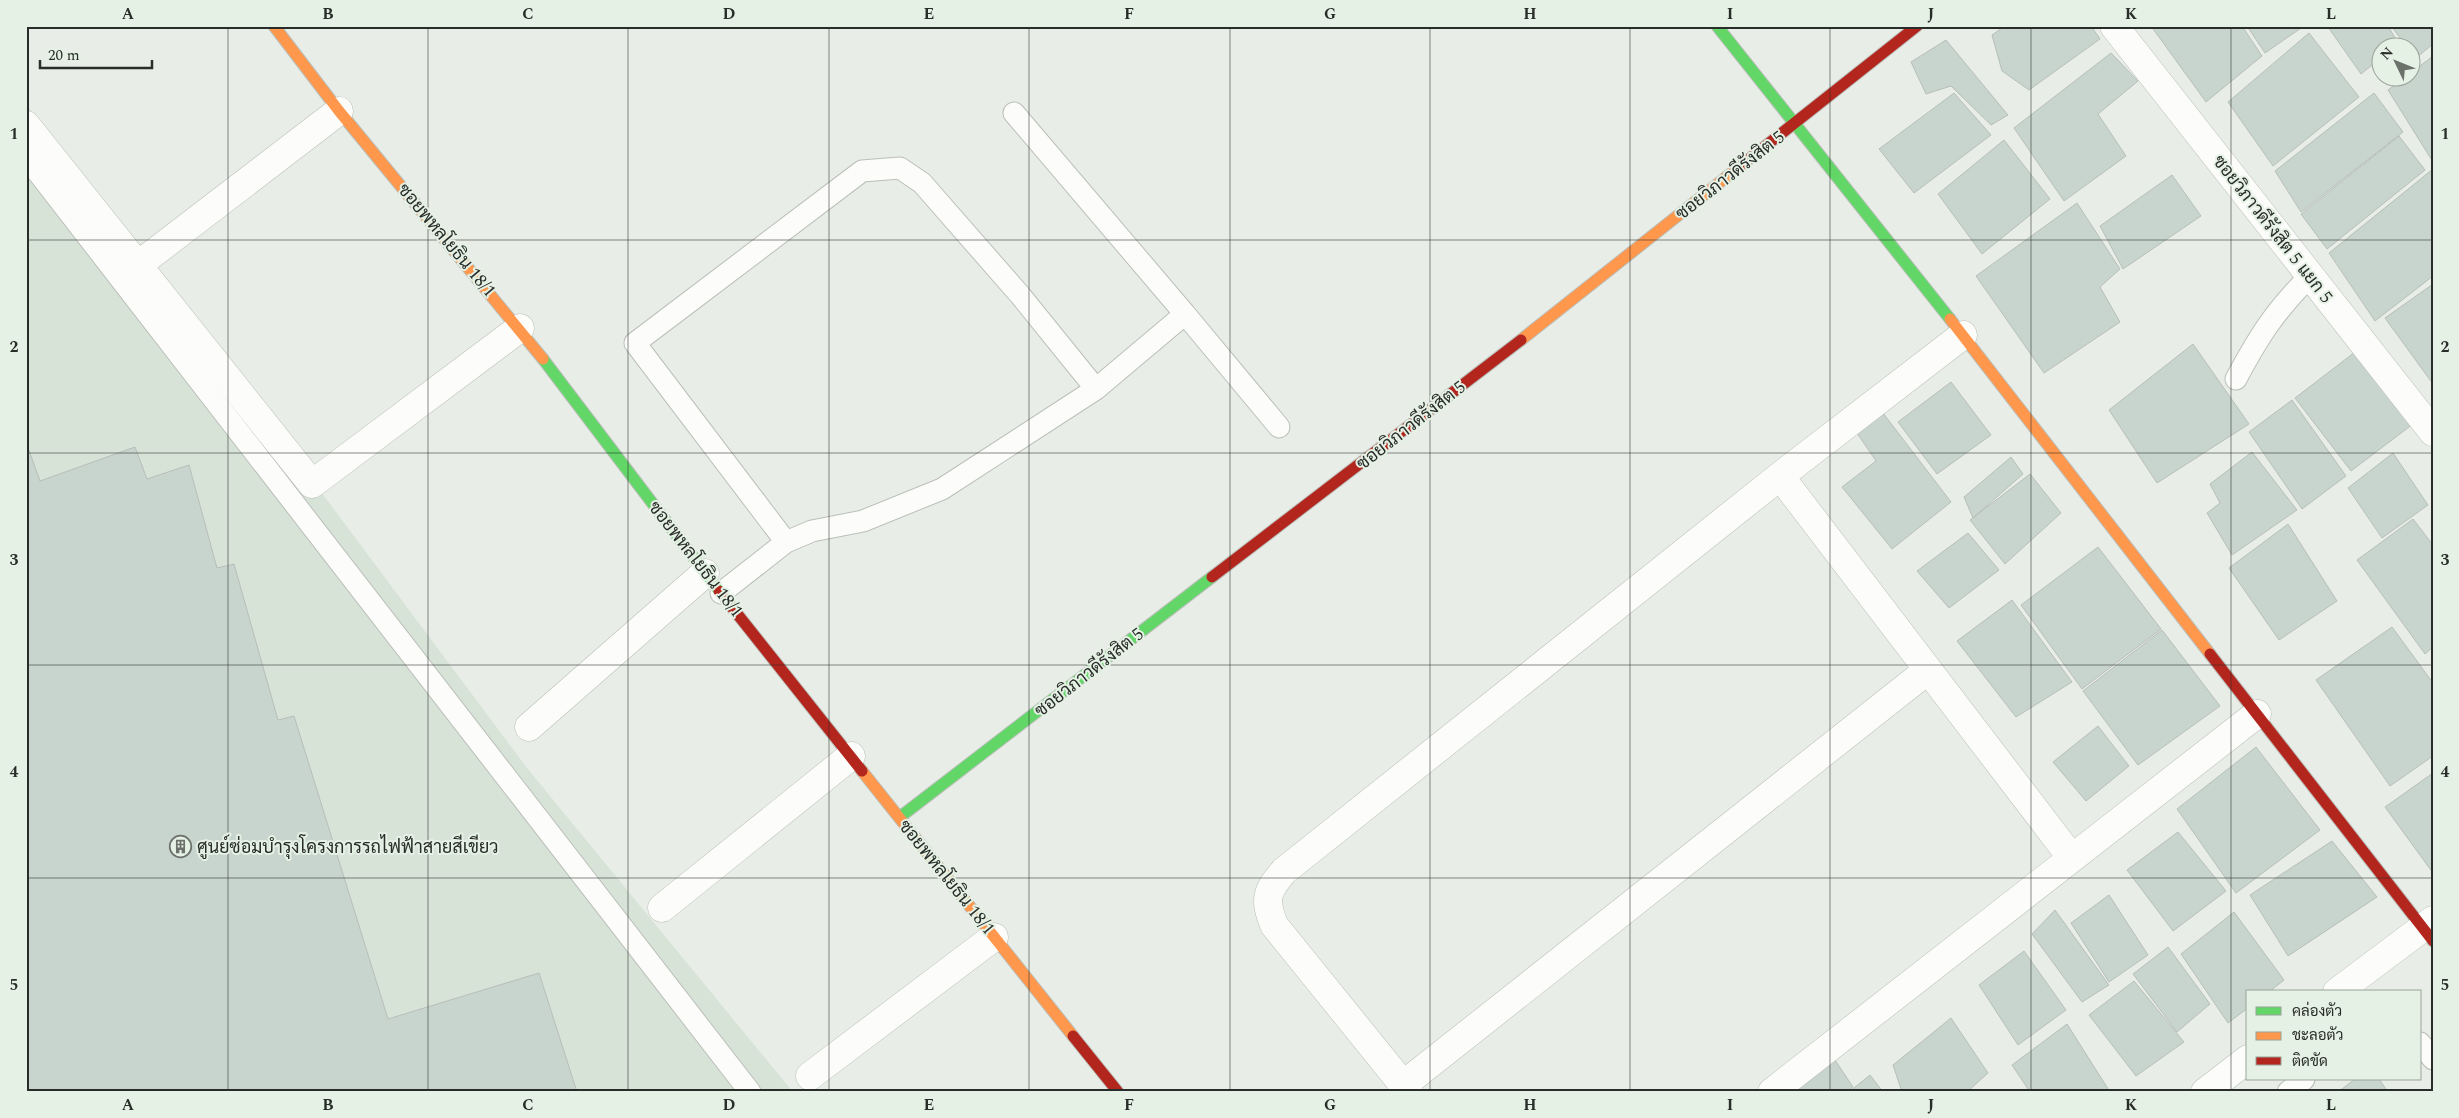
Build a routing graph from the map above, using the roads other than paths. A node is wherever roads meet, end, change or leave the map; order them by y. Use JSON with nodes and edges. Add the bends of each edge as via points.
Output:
{"nodes":[{"id":1,"x":274,"y":26,"type":"edge"},
{"id":2,"x":1717,"y":26,"type":"edge"},
{"id":3,"x":1917,"y":26,"type":"edge"},
{"id":4,"x":2114,"y":26,"type":"edge"},
{"id":5,"x":339,"y":110,"type":"junction"},
{"id":6,"x":1014,"y":113,"type":"dead end"},
{"id":7,"x":1795,"y":124,"type":"junction"},
{"id":8,"x":26,"y":125,"type":"edge"},
{"id":9,"x":26,"y":157,"type":"edge"},
{"id":10,"x":138,"y":265,"type":"junction"},
{"id":11,"x":2310,"y":276,"type":"junction"},
{"id":12,"x":1185,"y":314,"type":"junction"},
{"id":13,"x":520,"y":328,"type":"junction"},
{"id":14,"x":1963,"y":335,"type":"junction"},
{"id":15,"x":2236,"y":379,"type":"dead end"},
{"id":16,"x":1096,"y":389,"type":"junction"},
{"id":17,"x":1279,"y":427,"type":"dead end"},
{"id":18,"x":2433,"y":432,"type":"edge"},
{"id":19,"x":1780,"y":476,"type":"junction"},
{"id":20,"x":786,"y":542,"type":"junction"},
{"id":21,"x":713,"y":583,"type":"junction"},
{"id":22,"x":1928,"y":670,"type":"junction"},
{"id":23,"x":2257,"y":714,"type":"junction"},
{"id":24,"x":528,"y":727,"type":"dead end"},
{"id":25,"x":851,"y":756,"type":"junction"},
{"id":26,"x":900,"y":817,"type":"junction"},
{"id":27,"x":2071,"y":857,"type":"junction"},
{"id":28,"x":662,"y":908,"type":"dead end"},
{"id":29,"x":2429,"y":929,"type":"edge"},
{"id":30,"x":994,"y":937,"type":"junction"},
{"id":31,"x":2340,"y":990,"type":"edge"},
{"id":32,"x":2422,"y":1045,"type":"edge"},
{"id":33,"x":2433,"y":1059,"type":"edge"},
{"id":34,"x":2246,"y":1061,"type":"edge"},
{"id":35,"x":810,"y":1076,"type":"dead end"},
{"id":36,"x":2303,"y":1080,"type":"edge"},
{"id":37,"x":1406,"y":1088,"type":"edge"},
{"id":38,"x":750,"y":1092,"type":"edge"},
{"id":39,"x":1118,"y":1092,"type":"edge"},
{"id":40,"x":1772,"y":1092,"type":"edge"},
{"id":41,"x":2205,"y":1092,"type":"edge"},
{"id":42,"x":2288,"y":1092,"type":"edge"}],
"edges":[{"from":1,"to":5,"type":"street","name":"ซอยพหลโยธิน 18/1"},
{"from":2,"to":7,"type":"street"},
{"from":3,"to":7,"type":"street","name":"ซอยวิภาวดีรังสิต 5"},
{"from":4,"to":11,"type":"street","name":"ซอยวิภาวดีรังสิต 5 แยก 5"},
{"from":5,"to":10,"type":"street"},
{"from":5,"to":13,"type":"street","name":"ซอยพหลโยธิน 18/1"},
{"from":6,"to":12,"type":"lane"},
{"from":7,"to":14,"type":"street"},
{"from":7,"to":26,"type":"street","name":"ซอยวิภาวดีรังสิต 5","via":[[1545,321]]},
{"from":8,"to":10,"type":"street"},
{"from":9,"to":38,"type":"lane"},
{"from":10,"to":13,"type":"street","via":[[312,484]]},
{"from":11,"to":15,"type":"lane","via":[[2282,304],[2259,336]]},
{"from":11,"to":18,"type":"street","name":"ซอยวิภาวดีรังสิต 5 แยก 5"},
{"from":12,"to":16,"type":"lane"},
{"from":12,"to":17,"type":"lane"},
{"from":13,"to":21,"type":"street","name":"ซอยพหลโยธิน 18/1"},
{"from":14,"to":19,"type":"street"},
{"from":14,"to":23,"type":"street"},
{"from":16,"to":20,"type":"lane","via":[[942,489],[863,521],[812,530]]},
{"from":16,"to":20,"type":"lane","via":[[1020,294],[922,183],[900,168],[862,171],[635,343]]},
{"from":19,"to":22,"type":"street"},
{"from":19,"to":37,"type":"street","via":[[1284,871],[1269,888],[1267,906],[1274,925]]},
{"from":20,"to":21,"type":"lane"},
{"from":21,"to":24,"type":"street"},
{"from":21,"to":25,"type":"street","name":"ซอยพหลโยธิน 18/1"},
{"from":22,"to":27,"type":"street"},
{"from":22,"to":37,"type":"street"},
{"from":23,"to":27,"type":"street"},
{"from":23,"to":29,"type":"street"},
{"from":25,"to":26,"type":"street","name":"ซอยพหลโยธิน 18/1"},
{"from":25,"to":28,"type":"street"},
{"from":26,"to":30,"type":"street","name":"ซอยพหลโยธิน 18/1"},
{"from":27,"to":40,"type":"street"},
{"from":29,"to":31,"type":"street"},
{"from":30,"to":35,"type":"street"},
{"from":30,"to":39,"type":"street","name":"ซอยพหลโยธิน 18/1"},
{"from":32,"to":33,"type":"lane"},
{"from":34,"to":41,"type":"street"},
{"from":36,"to":42,"type":"lane"}]}
